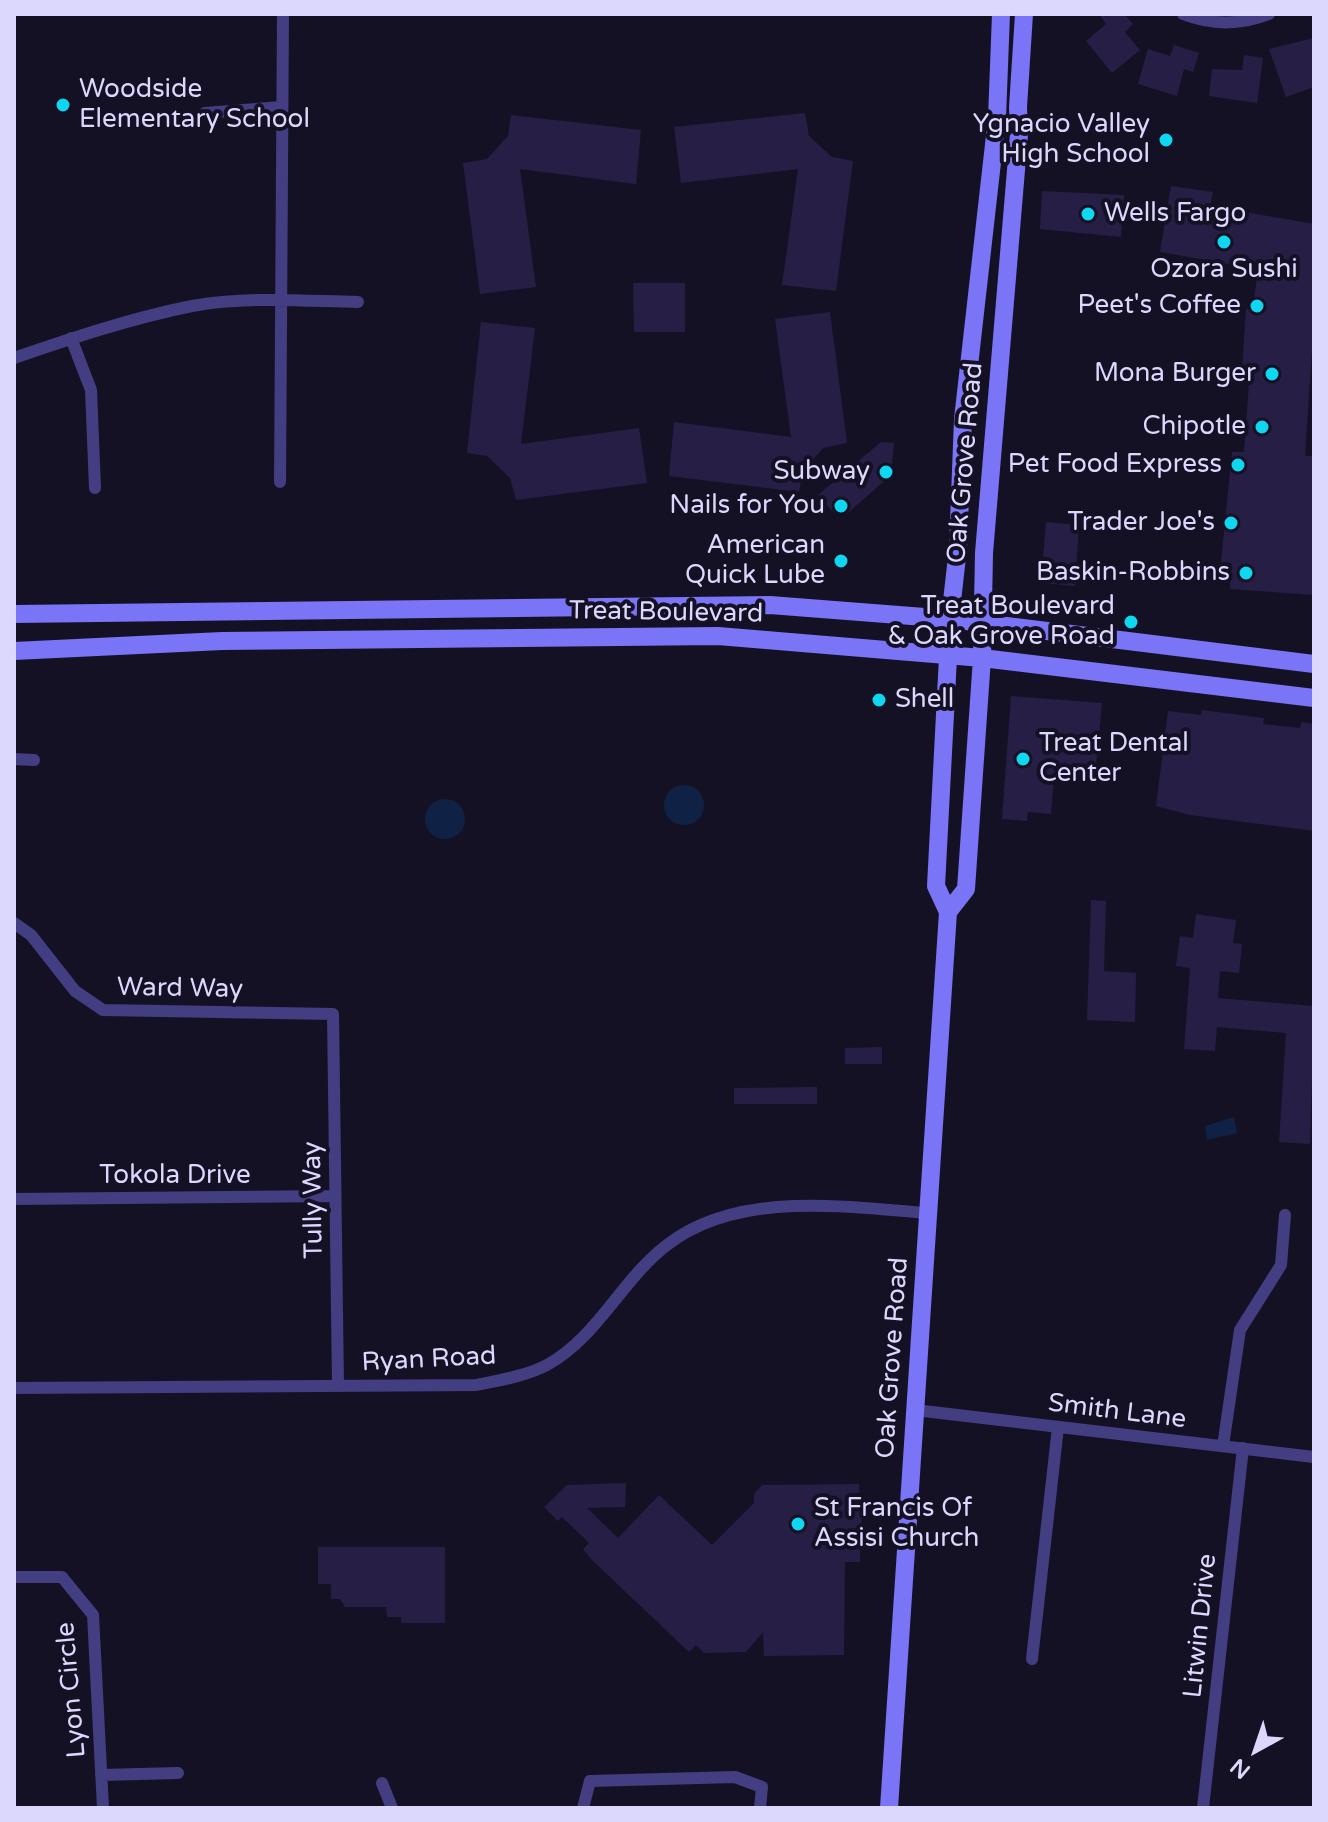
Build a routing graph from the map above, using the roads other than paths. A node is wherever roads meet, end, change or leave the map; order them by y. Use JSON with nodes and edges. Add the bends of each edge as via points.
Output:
{"nodes":[{"id":1,"x":283,"y":14,"type":"edge"},
{"id":2,"x":1001,"y":14,"type":"edge"},
{"id":3,"x":1024,"y":14,"type":"edge"},
{"id":4,"x":1183,"y":14,"type":"edge"},
{"id":5,"x":1269,"y":14,"type":"edge"},
{"id":6,"x":282,"y":107,"type":"junction"},
{"id":7,"x":205,"y":113,"type":"dead end"},
{"id":8,"x":284,"y":300,"type":"junction"},
{"id":9,"x":358,"y":302,"type":"dead end"},
{"id":10,"x":71,"y":338,"type":"junction"},
{"id":11,"x":14,"y":358,"type":"edge"},
{"id":12,"x":280,"y":482,"type":"dead end"},
{"id":13,"x":95,"y":488,"type":"dead end"},
{"id":14,"x":14,"y":614,"type":"edge"},
{"id":15,"x":950,"y":619,"type":"junction"},
{"id":16,"x":981,"y":623,"type":"junction"},
{"id":17,"x":14,"y":651,"type":"edge"},
{"id":18,"x":950,"y":656,"type":"junction"},
{"id":19,"x":982,"y":658,"type":"junction"},
{"id":20,"x":1314,"y":664,"type":"edge"},
{"id":21,"x":1314,"y":698,"type":"edge"},
{"id":22,"x":14,"y":759,"type":"edge"},
{"id":23,"x":34,"y":760,"type":"dead end"},
{"id":24,"x":948,"y":912,"type":"junction"},
{"id":25,"x":14,"y":923,"type":"edge"},
{"id":26,"x":333,"y":1014,"type":"joint"},
{"id":27,"x":335,"y":1196,"type":"junction"},
{"id":28,"x":14,"y":1199,"type":"edge"},
{"id":29,"x":928,"y":1213,"type":"junction"},
{"id":30,"x":1285,"y":1215,"type":"dead end"},
{"id":31,"x":338,"y":1386,"type":"junction"},
{"id":32,"x":14,"y":1388,"type":"edge"},
{"id":33,"x":915,"y":1410,"type":"junction"},
{"id":34,"x":1058,"y":1427,"type":"junction"},
{"id":35,"x":1223,"y":1446,"type":"junction"},
{"id":36,"x":1243,"y":1448,"type":"junction"},
{"id":37,"x":1314,"y":1457,"type":"edge"},
{"id":38,"x":14,"y":1577,"type":"edge"},
{"id":39,"x":1032,"y":1659,"type":"dead end"},
{"id":40,"x":178,"y":1773,"type":"dead end"},
{"id":41,"x":101,"y":1775,"type":"junction"},
{"id":42,"x":382,"y":1783,"type":"dead end"},
{"id":43,"x":103,"y":1808,"type":"edge"},
{"id":44,"x":392,"y":1808,"type":"edge"},
{"id":45,"x":583,"y":1808,"type":"edge"},
{"id":46,"x":760,"y":1808,"type":"edge"},
{"id":47,"x":889,"y":1808,"type":"edge"},
{"id":48,"x":1203,"y":1808,"type":"edge"}],
"edges":[{"from":1,"to":6,"type":"street"},
{"from":2,"to":15,"type":"main road","name":"Oak Grove Road","via":[[997,118],[963,419]]},
{"from":3,"to":16,"type":"main road","name":"Oak Grove Road"},
{"from":4,"to":5,"type":"street","via":[[1218,23]]},
{"from":6,"to":7,"type":"street"},
{"from":6,"to":8,"type":"street"},
{"from":8,"to":9,"type":"street"},
{"from":8,"to":10,"type":"street","via":[[194,305]]},
{"from":8,"to":12,"type":"street"},
{"from":10,"to":11,"type":"street"},
{"from":10,"to":13,"type":"street","via":[[91,390]]},
{"from":14,"to":15,"type":"main road","name":"Treat Boulevard","via":[[770,605]]},
{"from":15,"to":16,"type":"main road","name":"Treat Boulevard"},
{"from":15,"to":18,"type":"main road","name":"Oak Grove Road"},
{"from":16,"to":19,"type":"main road","name":"Oak Grove Road"},
{"from":16,"to":20,"type":"main road","name":"Treat Boulevard"},
{"from":17,"to":18,"type":"main road","name":"Treat Boulevard","via":[[222,641],[718,636]]},
{"from":18,"to":19,"type":"main road","name":"Treat Boulevard"},
{"from":18,"to":24,"type":"main road","name":"Oak Grove Road","via":[[936,886]]},
{"from":19,"to":21,"type":"main road","name":"Treat Boulevard"},
{"from":19,"to":24,"type":"main road","name":"Oak Grove Road","via":[[966,889]]},
{"from":22,"to":23,"type":"street"},
{"from":24,"to":29,"type":"main road","name":"Oak Grove Road"},
{"from":25,"to":26,"type":"street","name":"Ward Way","via":[[31,935],[75,991],[103,1010]]},
{"from":26,"to":27,"type":"street","name":"Tully Way"},
{"from":27,"to":28,"type":"street","name":"Tokola Drive"},
{"from":27,"to":31,"type":"street","name":"Tully Way"},
{"from":29,"to":31,"type":"street","name":"Ryan Road","via":[[810,1207],[737,1212],[669,1243],[640,1267],[578,1340],[546,1365],[476,1385]]},
{"from":29,"to":33,"type":"main road","name":"Oak Grove Road"},
{"from":30,"to":35,"type":"street","via":[[1281,1265],[1240,1330]]},
{"from":31,"to":32,"type":"street","name":"Ryan Road"},
{"from":33,"to":34,"type":"street","name":"Smith Lane"},
{"from":33,"to":47,"type":"main road","name":"Oak Grove Road"},
{"from":34,"to":35,"type":"street","name":"Smith Lane"},
{"from":34,"to":39,"type":"street"},
{"from":35,"to":36,"type":"street","name":"Smith Lane"},
{"from":36,"to":37,"type":"street","name":"Smith Lane"},
{"from":36,"to":48,"type":"street","name":"Litwin Drive"},
{"from":38,"to":41,"type":"street","name":"Lyon Circle","via":[[62,1577],[93,1615]]},
{"from":40,"to":41,"type":"street"},
{"from":41,"to":43,"type":"street","name":"Lyon Circle"},
{"from":42,"to":44,"type":"street"},
{"from":45,"to":46,"type":"street","via":[[590,1781],[735,1777],[762,1787]]}]}
